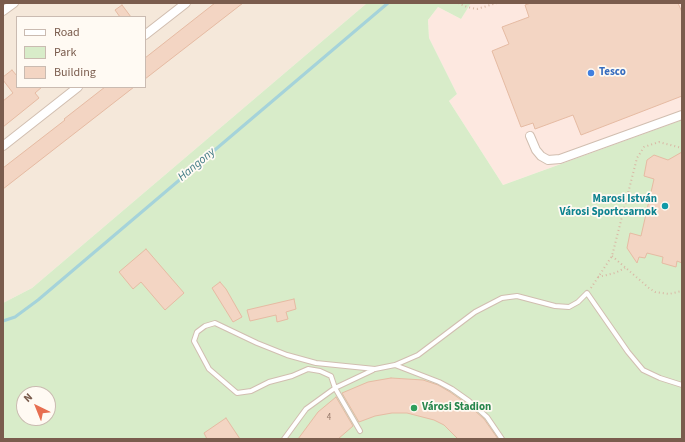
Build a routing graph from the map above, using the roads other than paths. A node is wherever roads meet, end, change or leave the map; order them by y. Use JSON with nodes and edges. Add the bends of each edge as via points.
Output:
{"nodes":[{"id":1,"x":14,"y":3,"type":"edge"},
{"id":2,"x":186,"y":3,"type":"edge"},
{"id":3,"x":3,"y":11,"type":"edge"},
{"id":4,"x":146,"y":34,"type":"edge"},
{"id":5,"x":77,"y":88,"type":"edge"},
{"id":6,"x":682,"y":115,"type":"edge"},
{"id":7,"x":530,"y":136,"type":"dead end"},
{"id":8,"x":3,"y":146,"type":"edge"},
{"id":9,"x":395,"y":365,"type":"junction"},
{"id":10,"x":375,"y":369,"type":"junction"},
{"id":11,"x":682,"y":385,"type":"edge"},
{"id":12,"x":335,"y":388,"type":"junction"},
{"id":13,"x":360,"y":431,"type":"dead end"},
{"id":14,"x":284,"y":439,"type":"edge"},
{"id":15,"x":502,"y":439,"type":"edge"}],
"edges":[{"from":1,"to":3,"type":"street"},
{"from":2,"to":4,"type":"street"},
{"from":5,"to":8,"type":"street"},
{"from":6,"to":7,"type":"street","via":[[560,159],[548,160],[541,156]]},
{"from":9,"to":10,"type":"lane"},
{"from":9,"to":11,"type":"lane","via":[[418,355],[475,312],[502,298],[517,296],[569,307],[587,293],[643,370]]},
{"from":9,"to":15,"type":"lane","via":[[439,382],[470,401],[487,417]]},
{"from":10,"to":12,"type":"lane"},
{"from":10,"to":12,"type":"lane","via":[[316,363],[287,355],[215,324],[205,326],[197,332],[194,341],[209,369],[237,393],[251,391],[308,369],[320,370],[331,376]]},
{"from":12,"to":13,"type":"lane"},
{"from":12,"to":14,"type":"lane","via":[[306,409]]}]}
